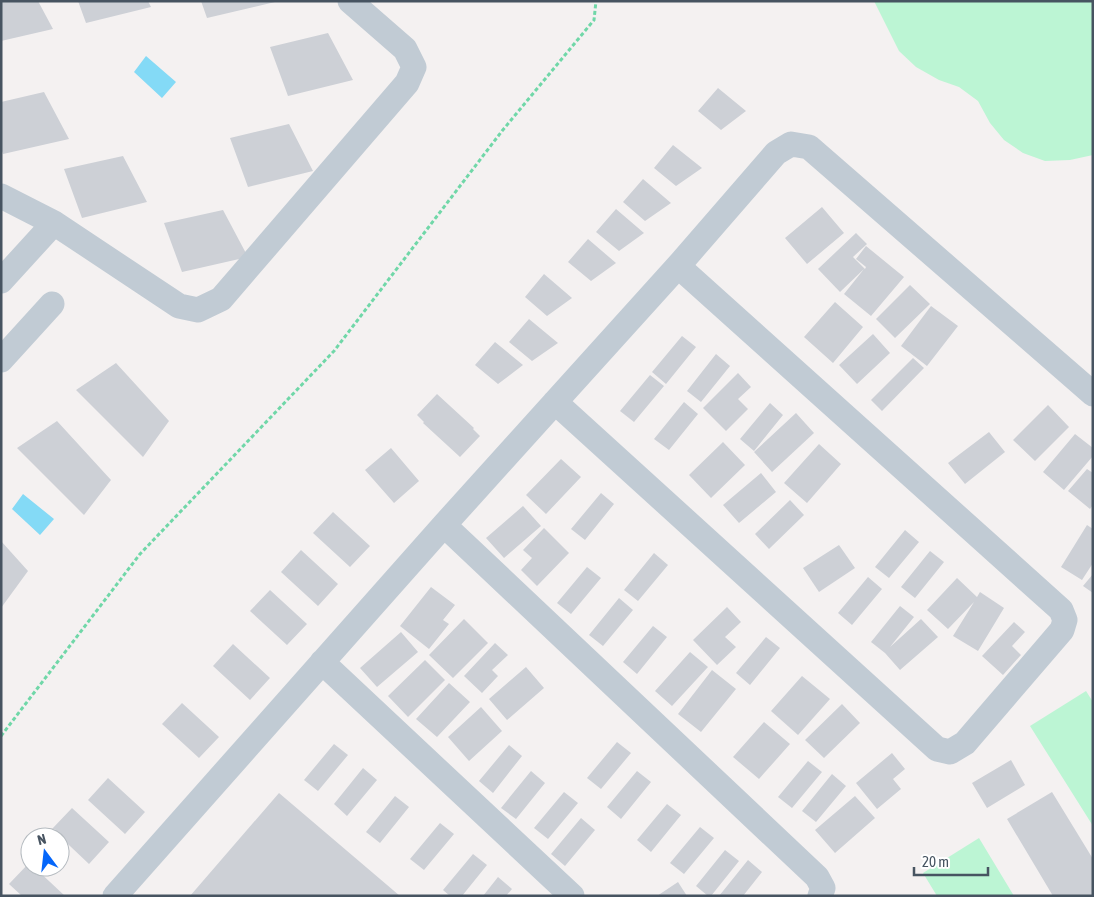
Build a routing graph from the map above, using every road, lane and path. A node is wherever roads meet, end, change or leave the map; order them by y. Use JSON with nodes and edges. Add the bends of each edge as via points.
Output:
{"nodes":[{"id":1,"x":350,"y":1,"type":"edge"},
{"id":2,"x":596,"y":1,"type":"edge"},
{"id":3,"x":1,"y":196,"type":"edge"},
{"id":4,"x":54,"y":223,"type":"junction"},
{"id":5,"x":678,"y":266,"type":"junction"},
{"id":6,"x":1,"y":281,"type":"edge"},
{"id":7,"x":52,"y":304,"type":"dead end"},
{"id":8,"x":1,"y":360,"type":"edge"},
{"id":9,"x":1093,"y":394,"type":"edge"},
{"id":10,"x":555,"y":402,"type":"junction"},
{"id":11,"x":444,"y":525,"type":"junction"},
{"id":12,"x":322,"y":662,"type":"junction"},
{"id":13,"x":1,"y":736,"type":"edge"},
{"id":14,"x":115,"y":896,"type":"edge"},
{"id":15,"x":572,"y":896,"type":"edge"},
{"id":16,"x":820,"y":896,"type":"edge"}],
"edges":[{"from":1,"to":4,"type":"street","via":[[405,49],[414,67],[408,84],[221,300],[198,310],[178,306]]},
{"from":2,"to":13,"type":"path","via":[[594,20],[502,131],[334,351],[140,554]]},
{"from":3,"to":4,"type":"street"},
{"from":4,"to":6,"type":"street"},
{"from":5,"to":9,"type":"street","via":[[776,153],[791,144],[809,148]]},
{"from":5,"to":10,"type":"street"},
{"from":5,"to":10,"type":"street","via":[[1061,610],[1065,620],[1062,630],[965,743],[950,752],[937,749]]},
{"from":7,"to":8,"type":"street"},
{"from":10,"to":11,"type":"street"},
{"from":11,"to":12,"type":"street"},
{"from":11,"to":16,"type":"street","via":[[816,877],[823,888]]},
{"from":12,"to":14,"type":"street"},
{"from":12,"to":15,"type":"street"}]}
